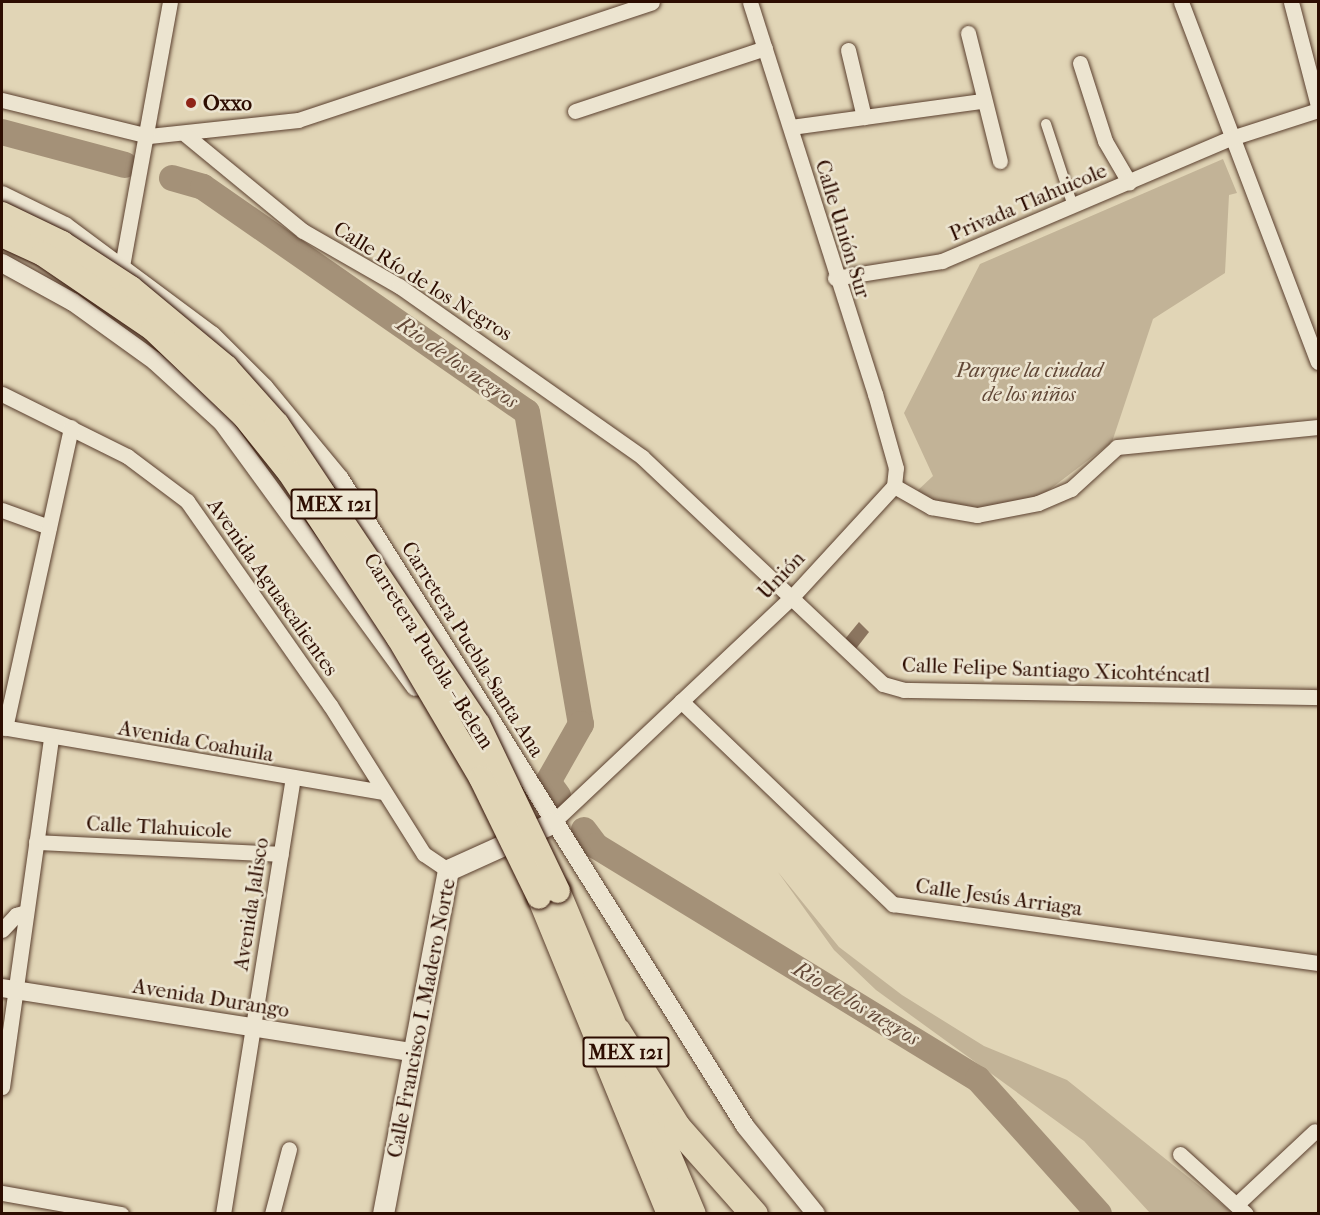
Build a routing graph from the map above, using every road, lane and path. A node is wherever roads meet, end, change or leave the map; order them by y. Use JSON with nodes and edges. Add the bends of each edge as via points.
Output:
{"nodes":[{"id":1,"x":170,"y":2,"type":"edge"},
{"id":2,"x":652,"y":2,"type":"edge"},
{"id":3,"x":750,"y":2,"type":"edge"},
{"id":4,"x":1182,"y":2,"type":"edge"},
{"id":5,"x":1291,"y":2,"type":"edge"},
{"id":6,"x":968,"y":33,"type":"dead end"},
{"id":7,"x":765,"y":48,"type":"junction"},
{"id":8,"x":848,"y":50,"type":"dead end"},
{"id":9,"x":1080,"y":63,"type":"dead end"},
{"id":10,"x":2,"y":100,"type":"edge"},
{"id":11,"x":982,"y":101,"type":"junction"},
{"id":12,"x":1318,"y":108,"type":"edge"},
{"id":13,"x":575,"y":111,"type":"dead end"},
{"id":14,"x":864,"y":117,"type":"junction"},
{"id":15,"x":1046,"y":124,"type":"dead end"},
{"id":16,"x":791,"y":127,"type":"junction"},
{"id":17,"x":186,"y":135,"type":"junction"},
{"id":18,"x":149,"y":136,"type":"junction"},
{"id":19,"x":1231,"y":138,"type":"junction"},
{"id":20,"x":1000,"y":161,"type":"dead end"},
{"id":21,"x":1129,"y":182,"type":"junction"},
{"id":22,"x":2,"y":195,"type":"edge"},
{"id":23,"x":1073,"y":206,"type":"junction"},
{"id":24,"x":2,"y":214,"type":"edge"},
{"id":25,"x":2,"y":235,"type":"edge"},
{"id":26,"x":2,"y":263,"type":"edge"},
{"id":27,"x":122,"y":266,"type":"junction"},
{"id":28,"x":835,"y":278,"type":"junction"},
{"id":29,"x":73,"y":302,"type":"junction"},
{"id":30,"x":186,"y":314,"type":"junction"},
{"id":31,"x":155,"y":361,"type":"junction"},
{"id":32,"x":1318,"y":362,"type":"edge"},
{"id":33,"x":2,"y":394,"type":"edge"},
{"id":34,"x":71,"y":427,"type":"junction"},
{"id":35,"x":1318,"y":427,"type":"edge"},
{"id":36,"x":894,"y":486,"type":"junction"},
{"id":37,"x":2,"y":510,"type":"edge"},
{"id":38,"x":49,"y":527,"type":"junction"},
{"id":39,"x":791,"y":598,"type":"junction"},
{"id":40,"x":1318,"y":697,"type":"edge"},
{"id":41,"x":681,"y":701,"type":"junction"},
{"id":42,"x":6,"y":702,"type":"edge"},
{"id":43,"x":449,"y":722,"type":"junction"},
{"id":44,"x":3,"y":728,"type":"edge"},
{"id":45,"x":51,"y":738,"type":"junction"},
{"id":46,"x":293,"y":779,"type":"junction"},
{"id":47,"x":384,"y":792,"type":"junction"},
{"id":48,"x":552,"y":823,"type":"junction"},
{"id":49,"x":36,"y":842,"type":"junction"},
{"id":50,"x":281,"y":854,"type":"junction"},
{"id":51,"x":448,"y":870,"type":"junction"},
{"id":52,"x":548,"y":894,"type":"junction"},
{"id":53,"x":26,"y":912,"type":"junction"},
{"id":54,"x":2,"y":930,"type":"edge"},
{"id":55,"x":1318,"y":963,"type":"edge"},
{"id":56,"x":8,"y":989,"type":"edge"},
{"id":57,"x":252,"y":1028,"type":"junction"},
{"id":58,"x":616,"y":1031,"type":"junction"},
{"id":59,"x":413,"y":1052,"type":"junction"},
{"id":60,"x":2,"y":1087,"type":"edge"},
{"id":61,"x":1315,"y":1131,"type":"dead end"},
{"id":62,"x":289,"y":1149,"type":"dead end"},
{"id":63,"x":1180,"y":1154,"type":"dead end"},
{"id":64,"x":2,"y":1193,"type":"edge"},
{"id":65,"x":1242,"y":1208,"type":"edge"},
{"id":66,"x":121,"y":1214,"type":"edge"},
{"id":67,"x":223,"y":1214,"type":"edge"},
{"id":68,"x":272,"y":1214,"type":"edge"},
{"id":69,"x":383,"y":1214,"type":"edge"},
{"id":70,"x":669,"y":1214,"type":"edge"},
{"id":71,"x":694,"y":1214,"type":"edge"},
{"id":72,"x":754,"y":1214,"type":"edge"},
{"id":73,"x":816,"y":1214,"type":"edge"}],
"edges":[{"from":1,"to":18,"type":"street"},
{"from":2,"to":17,"type":"street","via":[[298,120]]},
{"from":3,"to":7,"type":"street","name":"Calle Unión Sur"},
{"from":4,"to":19,"type":"street"},
{"from":5,"to":12,"type":"street"},
{"from":6,"to":11,"type":"street"},
{"from":7,"to":13,"type":"street"},
{"from":7,"to":16,"type":"street","name":"Calle Unión Sur"},
{"from":8,"to":14,"type":"street"},
{"from":9,"to":21,"type":"street","via":[[1105,141]]},
{"from":10,"to":18,"type":"street"},
{"from":11,"to":14,"type":"street"},
{"from":11,"to":20,"type":"street"},
{"from":12,"to":19,"type":"street"},
{"from":14,"to":16,"type":"street"},
{"from":15,"to":23,"type":"street"},
{"from":16,"to":28,"type":"street","name":"Calle Unión Sur"},
{"from":17,"to":18,"type":"street"},
{"from":17,"to":39,"type":"street","name":"Calle Río de los Negros","via":[[303,231],[500,353],[556,401],[642,457]]},
{"from":18,"to":27,"type":"street"},
{"from":19,"to":21,"type":"street","name":"Privada Tlahuicole"},
{"from":19,"to":32,"type":"street"},
{"from":21,"to":23,"type":"street","name":"Privada Tlahuicole"},
{"from":22,"to":27,"type":"street","name":"Carretera Puebla-Santa Ana","via":[[65,226]]},
{"from":23,"to":28,"type":"street","name":"Privada Tlahuicole","via":[[942,261]]},
{"from":24,"to":52,"type":"main road","name":"Carretera Puebla - Belem","number":"MEX 121","bridge":true,"via":[[62,243],[131,288],[226,367],[277,424],[478,724]]},
{"from":25,"to":43,"type":"main road","name":"Carretera Puebla - Belem","number":"MEX 121","bridge":true,"via":[[43,254],[144,322],[202,370],[244,416],[335,539]]},
{"from":26,"to":29,"type":"street","name":"Carretera Puebla - Belem"},
{"from":27,"to":29,"type":"street","via":[[111,287]]},
{"from":27,"to":30,"type":"street","name":"Carretera Puebla-Santa Ana"},
{"from":28,"to":36,"type":"street","name":"Calle Unión Sur","via":[[896,468]]},
{"from":29,"to":31,"type":"street","name":"Carretera Puebla - Belem"},
{"from":30,"to":31,"type":"street","via":[[157,322],[150,346]]},
{"from":30,"to":48,"type":"street","name":"Carretera Puebla-Santa Ana","via":[[264,387],[340,478],[471,682]]},
{"from":31,"to":43,"type":"street","name":"Carretera Puebla - Belem","via":[[222,422],[420,694]]},
{"from":33,"to":34,"type":"street","name":"Avenida Aguascalientes"},
{"from":34,"to":38,"type":"street"},
{"from":34,"to":47,"type":"street","name":"Avenida Aguascalientes","via":[[159,476],[187,501]]},
{"from":35,"to":36,"type":"street","via":[[1117,447],[1071,489],[1038,503],[977,515],[931,507]]},
{"from":36,"to":39,"type":"street","name":"Unión"},
{"from":37,"to":38,"type":"street"},
{"from":38,"to":42,"type":"street"},
{"from":39,"to":40,"type":"street","name":"Calle Felipe Santiago Xicohténcatl","via":[[883,684],[904,690]]},
{"from":39,"to":41,"type":"street","name":"Unión"},
{"from":41,"to":48,"type":"street","name":"Unión"},
{"from":41,"to":55,"type":"street","name":"Calle Jesús Arriaga","via":[[893,904]]},
{"from":42,"to":44,"type":"street"},
{"from":43,"to":52,"type":"main road","name":"Carretera Puebla - Belem","number":"MEX 121","bridge":true},
{"from":44,"to":45,"type":"street","name":"Avenida Coahuila"},
{"from":45,"to":46,"type":"street","name":"Avenida Coahuila"},
{"from":45,"to":49,"type":"street"},
{"from":46,"to":47,"type":"street","name":"Avenida Coahuila"},
{"from":46,"to":50,"type":"street","name":"Avenida Jalisco"},
{"from":47,"to":51,"type":"street","name":"Avenida Aguascalientes","via":[[424,854]]},
{"from":48,"to":51,"type":"main road","name":"Calle Francisco I. Madero Norte"},
{"from":48,"to":73,"type":"street","name":"Carretera Puebla-Santa Ana","via":[[745,1126]]},
{"from":49,"to":50,"type":"street","name":"Calle Tlahuicole"},
{"from":49,"to":53,"type":"street"},
{"from":50,"to":57,"type":"street","name":"Avenida Jalisco"},
{"from":51,"to":59,"type":"main road","name":"Calle Francisco I. Madero Norte"},
{"from":52,"to":58,"type":"main road","name":"Carretera Puebla - Belem","number":"MEX 121"},
{"from":52,"to":70,"type":"main road","name":"Carretera Puebla - Belem","number":"MEX 121"},
{"from":53,"to":54,"type":"street"},
{"from":53,"to":56,"type":"street"},
{"from":56,"to":57,"type":"street","name":"Avenida Durango"},
{"from":56,"to":60,"type":"street"},
{"from":57,"to":59,"type":"street","name":"Avenida Durango"},
{"from":57,"to":67,"type":"street","name":"Avenida Jalisco"},
{"from":58,"to":71,"type":"main road","name":"Carretera Puebla - Belem","number":"MEX 121"},
{"from":58,"to":72,"type":"highway","via":[[677,1127]]},
{"from":59,"to":69,"type":"main road","name":"Calle Francisco I. Madero Norte"},
{"from":61,"to":65,"type":"street"},
{"from":62,"to":68,"type":"street"},
{"from":63,"to":65,"type":"street"},
{"from":64,"to":66,"type":"street"}]}
